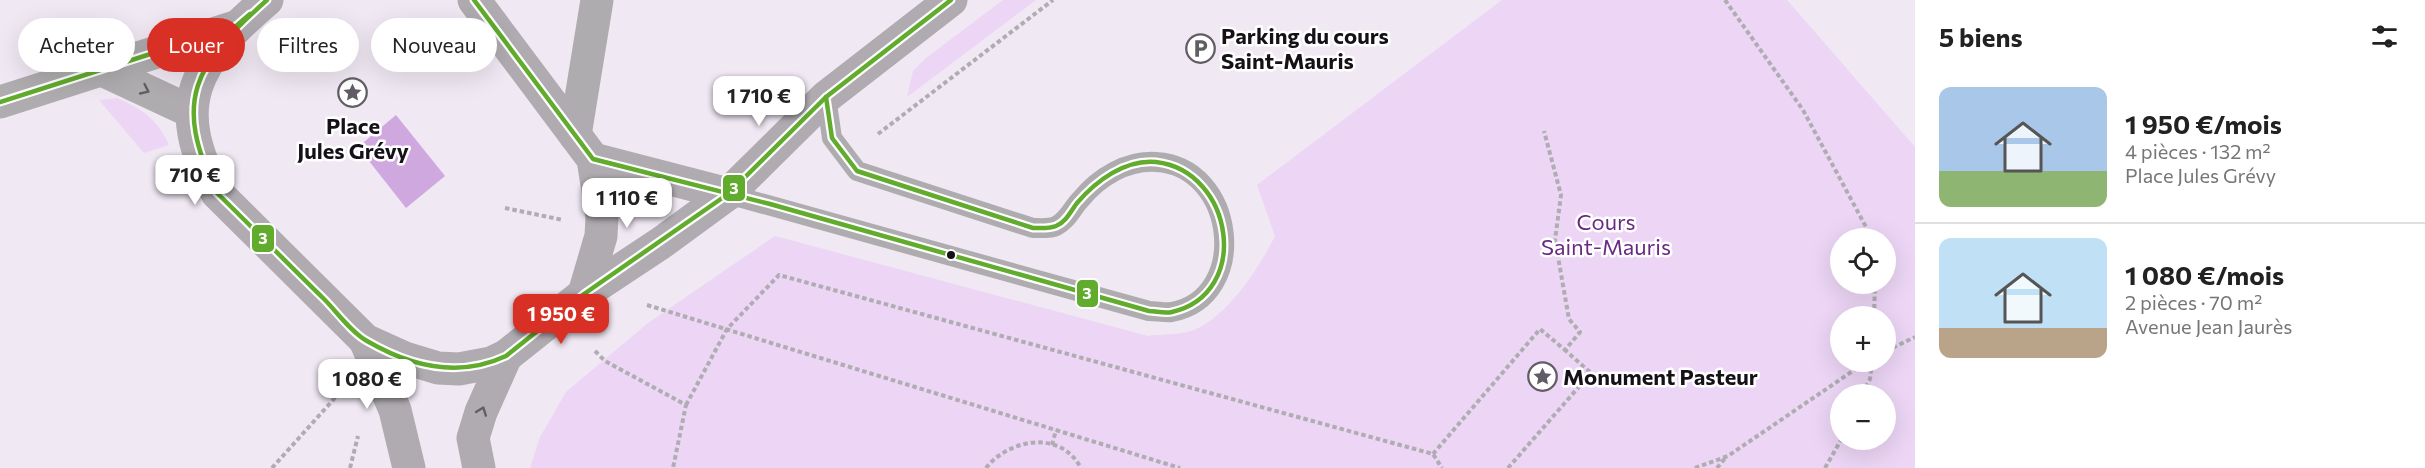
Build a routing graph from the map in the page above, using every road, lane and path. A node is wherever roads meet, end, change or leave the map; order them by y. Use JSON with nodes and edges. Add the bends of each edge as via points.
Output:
{"nodes":[{"id":1,"x":267,"y":0,"type":"edge"},
{"id":2,"x":474,"y":0,"type":"edge"},
{"id":3,"x":597,"y":0,"type":"edge"},
{"id":4,"x":951,"y":0,"type":"edge"},
{"id":5,"x":1053,"y":0,"type":"edge"},
{"id":6,"x":1725,"y":0,"type":"edge"},
{"id":7,"x":245,"y":19,"type":"edge"},
{"id":8,"x":91,"y":72,"type":"edge"},
{"id":9,"x":106,"y":72,"type":"edge"},
{"id":10,"x":202,"y":72,"type":"edge"},
{"id":11,"x":826,"y":97,"type":"junction"},
{"id":12,"x":0,"y":102,"type":"edge"},
{"id":13,"x":190,"y":111,"type":"junction"},
{"id":14,"x":1544,"y":131,"type":"dead end"},
{"id":15,"x":878,"y":134,"type":"dead end"},
{"id":16,"x":584,"y":147,"type":"junction"},
{"id":17,"x":728,"y":194,"type":"junction"},
{"id":18,"x":505,"y":207,"type":"dead end"},
{"id":19,"x":568,"y":219,"type":"dead end"},
{"id":20,"x":1866,"y":228,"type":"edge"},
{"id":21,"x":584,"y":294,"type":"junction"},
{"id":22,"x":648,"y":305,"type":"dead end"},
{"id":23,"x":727,"y":329,"type":"junction"},
{"id":24,"x":1915,"y":337,"type":"edge"},
{"id":25,"x":364,"y":340,"type":"junction"},
{"id":26,"x":1896,"y":346,"type":"edge"},
{"id":27,"x":1564,"y":350,"type":"junction"},
{"id":28,"x":595,"y":351,"type":"dead end"},
{"id":29,"x":506,"y":356,"type":"junction"},
{"id":30,"x":1851,"y":372,"type":"edge"},
{"id":31,"x":334,"y":381,"type":"dead end"},
{"id":32,"x":342,"y":389,"type":"junction"},
{"id":33,"x":348,"y":395,"type":"dead end"},
{"id":34,"x":686,"y":405,"type":"junction"},
{"id":35,"x":359,"y":428,"type":"dead end"},
{"id":36,"x":1056,"y":430,"type":"junction"},
{"id":37,"x":1052,"y":445,"type":"junction"},
{"id":38,"x":1835,"y":450,"type":"edge"},
{"id":39,"x":1433,"y":454,"type":"junction"},
{"id":40,"x":1728,"y":456,"type":"junction"},
{"id":41,"x":272,"y":468,"type":"edge"},
{"id":42,"x":350,"y":468,"type":"edge"},
{"id":43,"x":409,"y":468,"type":"edge"},
{"id":44,"x":479,"y":468,"type":"edge"},
{"id":45,"x":673,"y":468,"type":"edge"},
{"id":46,"x":986,"y":468,"type":"edge"},
{"id":47,"x":1081,"y":468,"type":"edge"},
{"id":48,"x":1180,"y":468,"type":"edge"},
{"id":49,"x":1442,"y":468,"type":"edge"},
{"id":50,"x":1508,"y":468,"type":"edge"},
{"id":51,"x":1695,"y":468,"type":"edge"},
{"id":52,"x":1717,"y":468,"type":"edge"},
{"id":53,"x":1824,"y":468,"type":"edge"}],
"edges":[{"from":1,"to":7,"type":"main road"},
{"from":2,"to":16,"type":"main road"},
{"from":3,"to":16,"type":"street"},
{"from":4,"to":11,"type":"main road"},
{"from":5,"to":15,"type":"path"},
{"from":6,"to":20,"type":"path","via":[[1803,110]]},
{"from":8,"to":12,"type":"street"},
{"from":9,"to":13,"type":"street","one_way":true},
{"from":10,"to":13,"type":"main road"},
{"from":11,"to":17,"type":"main road"},
{"from":11,"to":17,"type":"lane","via":[[832,138],[857,171],[1033,228],[1055,227],[1104,177],[1133,163],[1158,162],[1186,170],[1209,190],[1222,214],[1225,247],[1219,273],[1196,302],[1172,312],[1149,311]]},
{"from":13,"to":25,"type":"main road","via":[[196,150],[217,194]]},
{"from":14,"to":27,"type":"path","via":[[1561,195],[1556,240],[1569,319],[1580,332]]},
{"from":16,"to":17,"type":"main road"},
{"from":16,"to":21,"type":"main road","via":[[602,217],[601,236]]},
{"from":17,"to":21,"type":"main road"},
{"from":18,"to":19,"type":"path"},
{"from":21,"to":29,"type":"main road"},
{"from":22,"to":23,"type":"path"},
{"from":23,"to":34,"type":"path"},
{"from":23,"to":36,"type":"path"},
{"from":23,"to":39,"type":"path","via":[[779,275]]},
{"from":24,"to":26,"type":"path"},
{"from":25,"to":29,"type":"main road","via":[[438,368],[476,367]]},
{"from":25,"to":43,"type":"main road","via":[[395,410]]},
{"from":27,"to":39,"type":"path","via":[[1540,329]]},
{"from":27,"to":50,"type":"path","via":[[1591,373]]},
{"from":28,"to":34,"type":"path","via":[[605,361]]},
{"from":44,"to":29,"type":"main road","one_way":true,"via":[[473,438]]},
{"from":30,"to":40,"type":"path"},
{"from":31,"to":32,"type":"path"},
{"from":32,"to":33,"type":"path"},
{"from":32,"to":41,"type":"path"},
{"from":34,"to":45,"type":"path"},
{"from":35,"to":42,"type":"path"},
{"from":36,"to":37,"type":"path"},
{"from":36,"to":48,"type":"path"},
{"from":37,"to":46,"type":"path","via":[[1028,442],[1011,447]]},
{"from":37,"to":47,"type":"path"},
{"from":38,"to":53,"type":"path"},
{"from":39,"to":49,"type":"path"},
{"from":40,"to":51,"type":"path"},
{"from":40,"to":52,"type":"path"}]}
